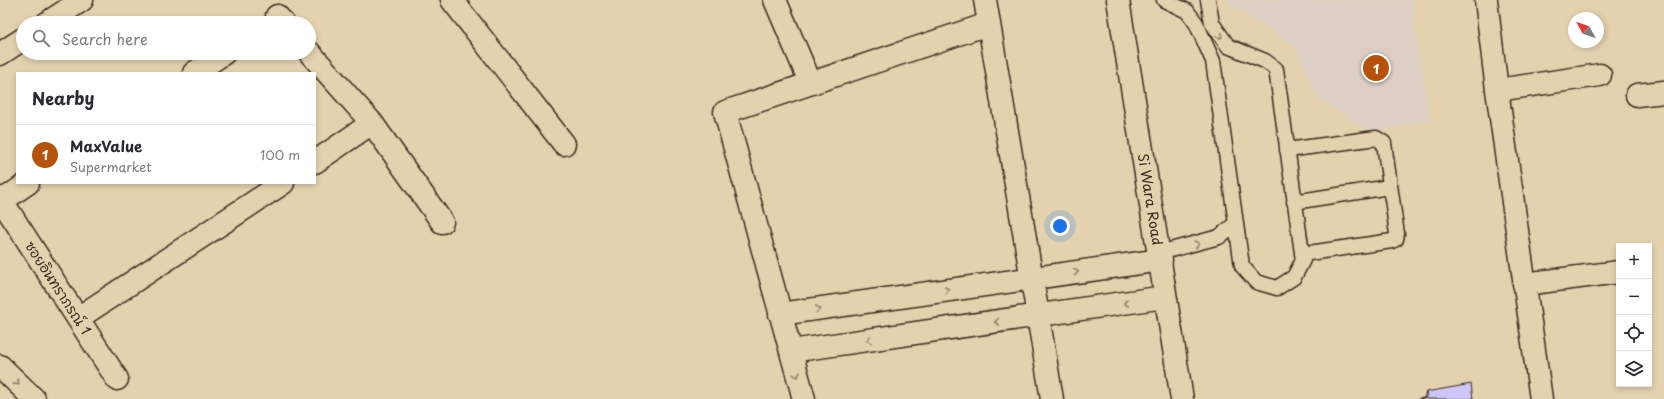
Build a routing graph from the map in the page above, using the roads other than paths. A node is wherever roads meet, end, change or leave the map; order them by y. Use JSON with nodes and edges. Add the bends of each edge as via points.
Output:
{"nodes":[{"id":1,"x":82,"y":0,"type":"edge"},
{"id":2,"x":452,"y":0,"type":"edge"},
{"id":3,"x":775,"y":0,"type":"edge"},
{"id":4,"x":985,"y":0,"type":"edge"},
{"id":5,"x":1119,"y":0,"type":"edge"},
{"id":6,"x":1164,"y":0,"type":"edge"},
{"id":7,"x":1208,"y":0,"type":"edge"},
{"id":8,"x":1486,"y":0,"type":"edge"},
{"id":9,"x":58,"y":16,"type":"edge"},
{"id":10,"x":988,"y":24,"type":"junction"},
{"id":11,"x":16,"y":44,"type":"edge"},
{"id":12,"x":0,"y":54,"type":"edge"},
{"id":13,"x":214,"y":60,"type":"edge"},
{"id":14,"x":316,"y":60,"type":"edge"},
{"id":15,"x":196,"y":72,"type":"edge"},
{"id":16,"x":1600,"y":75,"type":"dead end"},
{"id":17,"x":810,"y":82,"type":"junction"},
{"id":18,"x":1497,"y":90,"type":"junction"},
{"id":19,"x":1664,"y":92,"type":"edge"},
{"id":20,"x":1636,"y":95,"type":"dead end"},
{"id":21,"x":372,"y":123,"type":"junction"},
{"id":22,"x":564,"y":144,"type":"dead end"},
{"id":23,"x":1287,"y":150,"type":"junction"},
{"id":24,"x":316,"y":161,"type":"edge"},
{"id":25,"x":26,"y":184,"type":"edge"},
{"id":26,"x":281,"y":184,"type":"edge"},
{"id":27,"x":1389,"y":187,"type":"junction"},
{"id":28,"x":1,"y":199,"type":"edge"},
{"id":29,"x":1294,"y":202,"type":"junction"},
{"id":30,"x":442,"y":222,"type":"dead end"},
{"id":31,"x":1236,"y":223,"type":"junction"},
{"id":32,"x":1302,"y":254,"type":"junction"},
{"id":33,"x":1160,"y":256,"type":"junction"},
{"id":34,"x":1616,"y":272,"type":"edge"},
{"id":35,"x":1032,"y":278,"type":"junction"},
{"id":36,"x":1524,"y":284,"type":"junction"},
{"id":37,"x":1165,"y":298,"type":"junction"},
{"id":38,"x":780,"y":314,"type":"junction"},
{"id":39,"x":1038,"y":316,"type":"junction"},
{"id":40,"x":78,"y":318,"type":"junction"},
{"id":41,"x":790,"y":352,"type":"junction"},
{"id":42,"x":0,"y":366,"type":"edge"},
{"id":43,"x":117,"y":378,"type":"dead end"},
{"id":44,"x":34,"y":399,"type":"edge"},
{"id":45,"x":804,"y":399,"type":"edge"},
{"id":46,"x":1052,"y":399,"type":"edge"},
{"id":47,"x":1182,"y":399,"type":"edge"},
{"id":48,"x":1540,"y":399,"type":"edge"}],
"edges":[{"from":1,"to":9,"type":"street"},
{"from":2,"to":22,"type":"street"},
{"from":3,"to":17,"type":"street"},
{"from":4,"to":10,"type":"street"},
{"from":5,"to":33,"type":"street","name":"Si Wara Road"},
{"from":6,"to":31,"type":"lane","via":[[1187,11],[1196,23],[1213,61]]},
{"from":7,"to":23,"type":"lane","one_way":true,"via":[[1212,24],[1228,46],[1265,61],[1276,69]]},
{"from":8,"to":18,"type":"street"},
{"from":10,"to":17,"type":"street"},
{"from":10,"to":35,"type":"street"},
{"from":11,"to":12,"type":"street"},
{"from":13,"to":15,"type":"street"},
{"from":14,"to":21,"type":"street"},
{"from":16,"to":18,"type":"street"},
{"from":17,"to":38,"type":"street","via":[[725,112]]},
{"from":18,"to":36,"type":"street"},
{"from":19,"to":20,"type":"street"},
{"from":21,"to":24,"type":"street"},
{"from":21,"to":30,"type":"street"},
{"from":23,"to":27,"type":"lane","via":[[1376,138],[1384,143]]},
{"from":23,"to":29,"type":"lane"},
{"from":25,"to":28,"type":"street"},
{"from":26,"to":40,"type":"street"},
{"from":27,"to":29,"type":"lane"},
{"from":27,"to":32,"type":"lane","via":[[1396,239]]},
{"from":28,"to":40,"type":"street","name":"ซอยอินทราภรณ์ 1"},
{"from":29,"to":32,"type":"lane"},
{"from":31,"to":32,"type":"lane","via":[[1242,266],[1256,282],[1277,288],[1294,277],[1303,260]]},
{"from":33,"to":31,"type":"lane","one_way":true,"via":[[1219,237]]},
{"from":35,"to":33,"type":"street","one_way":true},
{"from":33,"to":37,"type":"street","name":"Si Wara Road"},
{"from":34,"to":36,"type":"street"},
{"from":38,"to":35,"type":"street","one_way":true},
{"from":35,"to":39,"type":"street"},
{"from":36,"to":48,"type":"street"},
{"from":37,"to":39,"type":"street","one_way":true},
{"from":37,"to":47,"type":"street","name":"Si Wara Road"},
{"from":38,"to":41,"type":"street"},
{"from":39,"to":41,"type":"street","one_way":true},
{"from":39,"to":46,"type":"street"},
{"from":40,"to":43,"type":"street","name":"ซอยอินทราภรณ์ 1"},
{"from":41,"to":45,"type":"street","one_way":true},
{"from":42,"to":44,"type":"street","one_way":true}]}
